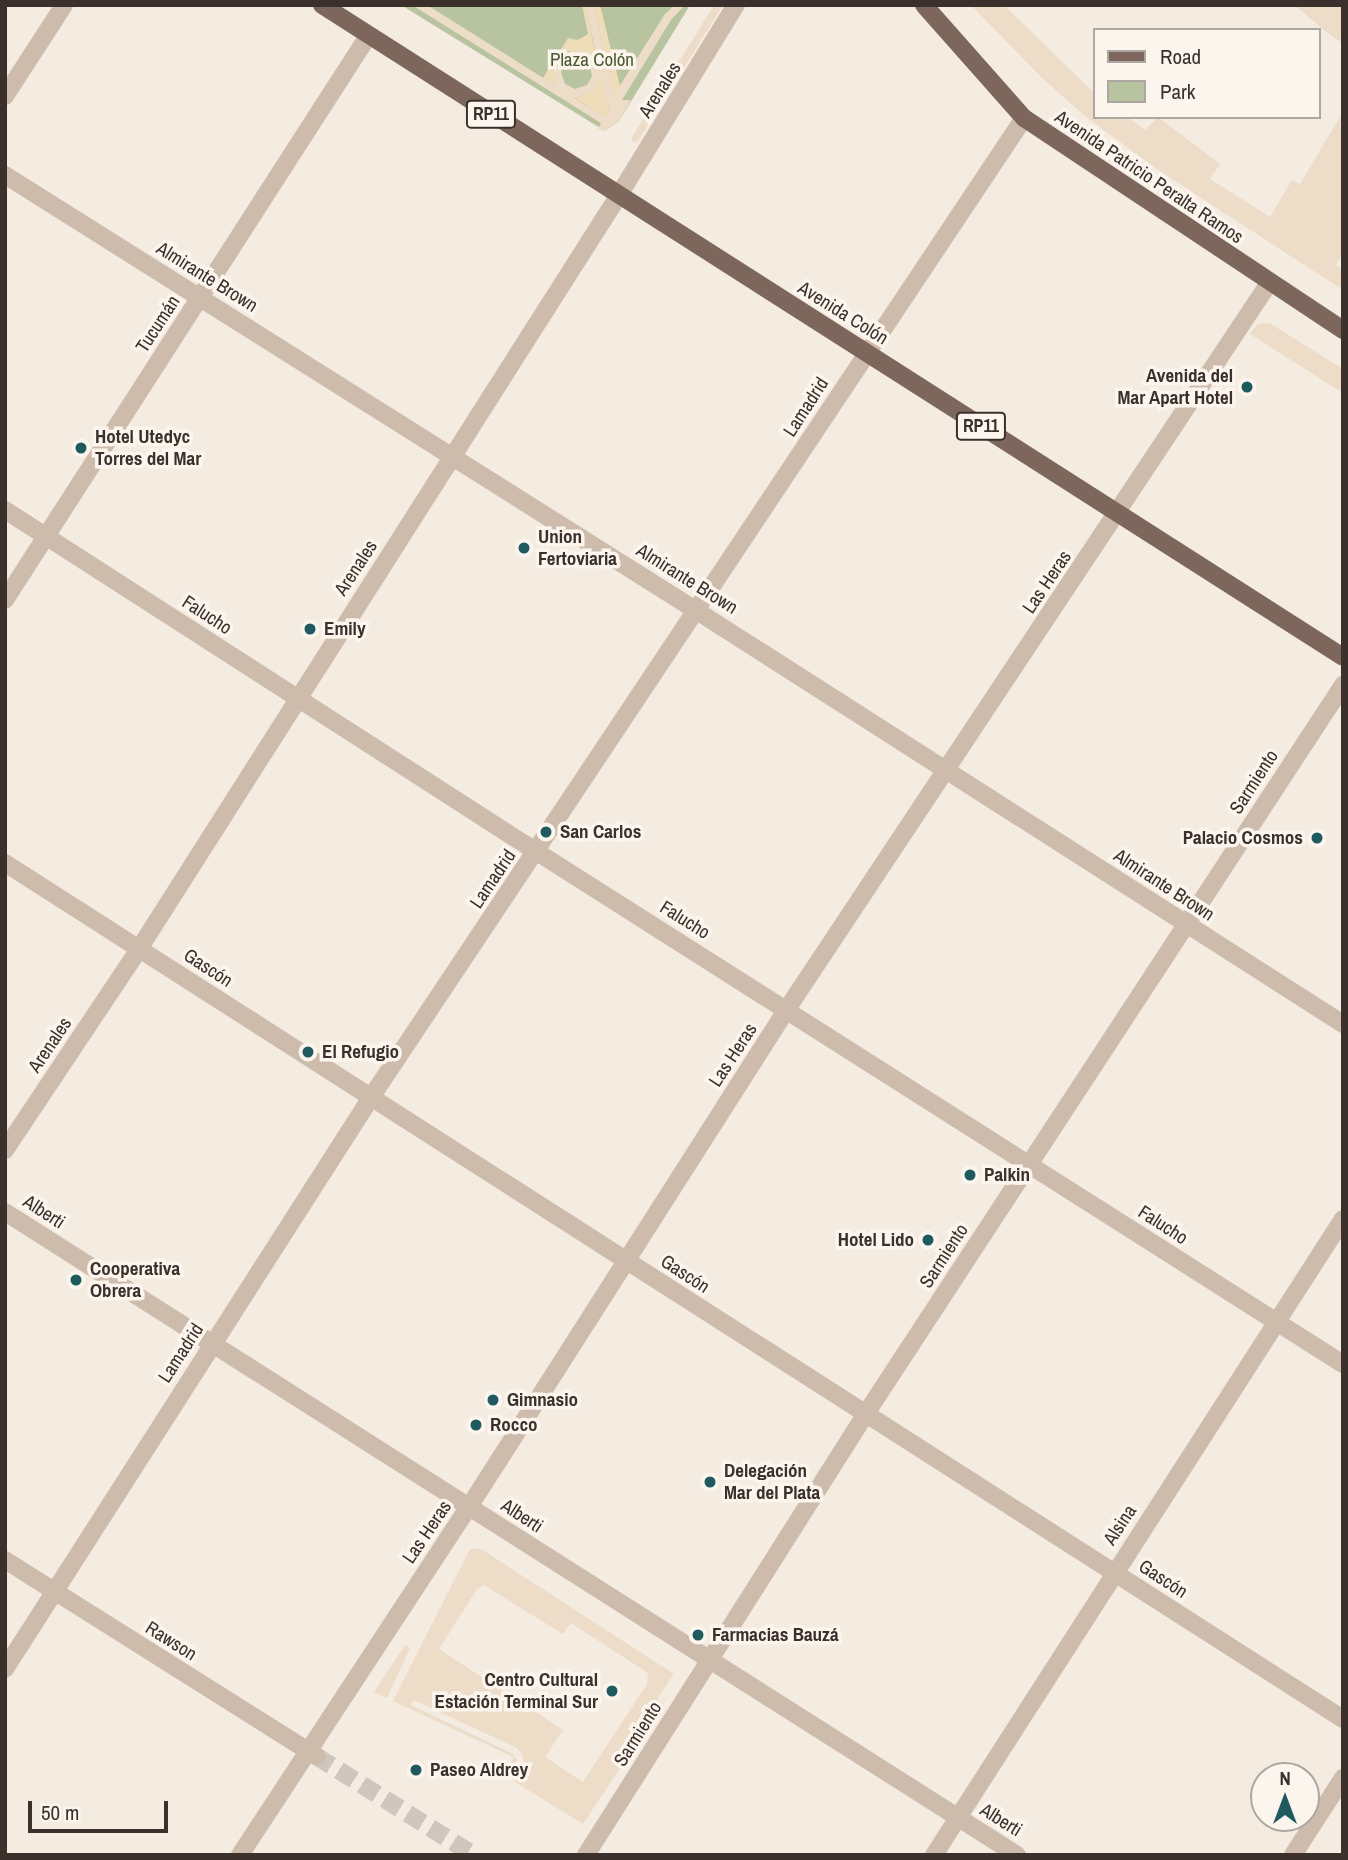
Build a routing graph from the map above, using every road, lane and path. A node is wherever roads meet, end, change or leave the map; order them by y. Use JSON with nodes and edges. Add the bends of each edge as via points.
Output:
{"nodes":[{"id":1,"x":64,"y":5,"type":"edge"},
{"id":2,"x":321,"y":5,"type":"edge"},
{"id":3,"x":736,"y":5,"type":"edge"},
{"id":4,"x":924,"y":6,"type":"edge"},
{"id":5,"x":368,"y":36,"type":"junction"},
{"id":6,"x":5,"y":96,"type":"edge"},
{"id":7,"x":1024,"y":118,"type":"junction"},
{"id":8,"x":5,"y":175,"type":"edge"},
{"id":9,"x":619,"y":195,"type":"junction"},
{"id":10,"x":1269,"y":283,"type":"junction"},
{"id":11,"x":200,"y":298,"type":"junction"},
{"id":12,"x":1343,"y":330,"type":"edge"},
{"id":13,"x":866,"y":353,"type":"junction"},
{"id":14,"x":453,"y":457,"type":"junction"},
{"id":15,"x":5,"y":510,"type":"edge"},
{"id":16,"x":1118,"y":513,"type":"junction"},
{"id":17,"x":46,"y":536,"type":"junction"},
{"id":18,"x":5,"y":600,"type":"edge"},
{"id":19,"x":698,"y":611,"type":"junction"},
{"id":20,"x":1343,"y":657,"type":"edge"},
{"id":21,"x":1343,"y":685,"type":"edge"},
{"id":22,"x":298,"y":698,"type":"junction"},
{"id":23,"x":946,"y":771,"type":"junction"},
{"id":24,"x":537,"y":852,"type":"junction"},
{"id":25,"x":5,"y":863,"type":"edge"},
{"id":26,"x":1186,"y":924,"type":"junction"},
{"id":27,"x":139,"y":949,"type":"junction"},
{"id":28,"x":787,"y":1009,"type":"junction"},
{"id":29,"x":1343,"y":1024,"type":"edge"},
{"id":30,"x":370,"y":1099,"type":"junction"},
{"id":31,"x":5,"y":1150,"type":"edge"},
{"id":32,"x":1029,"y":1164,"type":"junction"},
{"id":33,"x":5,"y":1212,"type":"edge"},
{"id":34,"x":1343,"y":1219,"type":"edge"},
{"id":35,"x":626,"y":1261,"type":"junction"},
{"id":36,"x":1276,"y":1321,"type":"junction"},
{"id":37,"x":211,"y":1345,"type":"junction"},
{"id":38,"x":1343,"y":1364,"type":"edge"},
{"id":39,"x":865,"y":1415,"type":"junction"},
{"id":40,"x":469,"y":1507,"type":"junction"},
{"id":41,"x":5,"y":1560,"type":"edge"},
{"id":42,"x":1115,"y":1572,"type":"junction"},
{"id":43,"x":54,"y":1592,"type":"junction"},
{"id":44,"x":709,"y":1661,"type":"junction"},
{"id":45,"x":5,"y":1669,"type":"edge"},
{"id":46,"x":1343,"y":1719,"type":"edge"},
{"id":47,"x":311,"y":1754,"type":"junction"},
{"id":48,"x":1343,"y":1778,"type":"edge"},
{"id":49,"x":958,"y":1818,"type":"junction"},
{"id":50,"x":240,"y":1855,"type":"edge"},
{"id":51,"x":586,"y":1855,"type":"edge"},
{"id":52,"x":934,"y":1855,"type":"edge"},
{"id":53,"x":1017,"y":1855,"type":"edge"},
{"id":54,"x":1293,"y":1855,"type":"edge"}],
"edges":[{"from":1,"to":6,"type":"street"},
{"from":2,"to":5,"type":"main road","name":"Avenida Colón","number":"RP11"},
{"from":3,"to":9,"type":"street","name":"Arenales"},
{"from":4,"to":7,"type":"main road","name":"Avenida Patricio Peralta Ramos"},
{"from":5,"to":9,"type":"main road","name":"Avenida Colón","number":"RP11"},
{"from":5,"to":11,"type":"street","name":"Tucumán"},
{"from":7,"to":10,"type":"main road","name":"Avenida Patricio Peralta Ramos"},
{"from":7,"to":13,"type":"street","name":"Lamadrid"},
{"from":8,"to":11,"type":"street","name":"Almirante Brown"},
{"from":9,"to":13,"type":"main road","name":"Avenida Colón","number":"RP11"},
{"from":9,"to":14,"type":"street","name":"Arenales"},
{"from":10,"to":12,"type":"main road","name":"Avenida Patricio Peralta Ramos"},
{"from":10,"to":16,"type":"street","name":"Las Heras"},
{"from":11,"to":14,"type":"street","name":"Almirante Brown"},
{"from":11,"to":17,"type":"street","name":"Tucumán"},
{"from":13,"to":16,"type":"main road","name":"Avenida Colón","number":"RP11"},
{"from":13,"to":19,"type":"street","name":"Lamadrid"},
{"from":14,"to":19,"type":"street","name":"Almirante Brown"},
{"from":14,"to":22,"type":"street","name":"Arenales"},
{"from":15,"to":17,"type":"street","name":"Falucho"},
{"from":16,"to":20,"type":"main road","name":"Avenida Colón","number":"RP11"},
{"from":16,"to":23,"type":"street","name":"Las Heras"},
{"from":17,"to":18,"type":"street","name":"Tucumán"},
{"from":17,"to":22,"type":"street","name":"Falucho"},
{"from":19,"to":23,"type":"street","name":"Almirante Brown"},
{"from":19,"to":24,"type":"street","name":"Lamadrid"},
{"from":21,"to":26,"type":"street","name":"Sarmiento"},
{"from":22,"to":24,"type":"street","name":"Falucho"},
{"from":22,"to":27,"type":"street","name":"Arenales"},
{"from":23,"to":26,"type":"street","name":"Almirante Brown"},
{"from":23,"to":28,"type":"street","name":"Las Heras"},
{"from":24,"to":28,"type":"street","name":"Falucho"},
{"from":24,"to":30,"type":"street","name":"Lamadrid"},
{"from":25,"to":27,"type":"street","name":"Gascón"},
{"from":26,"to":29,"type":"street","name":"Almirante Brown"},
{"from":26,"to":32,"type":"street","name":"Sarmiento"},
{"from":27,"to":30,"type":"street","name":"Gascón"},
{"from":27,"to":31,"type":"street","name":"Arenales"},
{"from":28,"to":32,"type":"street","name":"Falucho"},
{"from":28,"to":35,"type":"street","name":"Las Heras"},
{"from":30,"to":35,"type":"street","name":"Gascón"},
{"from":30,"to":37,"type":"street","name":"Lamadrid"},
{"from":32,"to":36,"type":"street","name":"Falucho"},
{"from":32,"to":39,"type":"street","name":"Sarmiento"},
{"from":33,"to":37,"type":"street","name":"Alberti"},
{"from":34,"to":36,"type":"street","name":"Alsina"},
{"from":35,"to":39,"type":"street","name":"Gascón"},
{"from":35,"to":40,"type":"street","name":"Las Heras"},
{"from":36,"to":38,"type":"street","name":"Falucho"},
{"from":36,"to":42,"type":"street","name":"Alsina"},
{"from":37,"to":40,"type":"street","name":"Alberti"},
{"from":37,"to":43,"type":"street","name":"Lamadrid"},
{"from":39,"to":42,"type":"street","name":"Gascón"},
{"from":39,"to":44,"type":"street","name":"Sarmiento"},
{"from":40,"to":44,"type":"street","name":"Alberti"},
{"from":40,"to":47,"type":"street","name":"Las Heras"},
{"from":41,"to":43,"type":"street","name":"Rawson"},
{"from":42,"to":46,"type":"street","name":"Gascón"},
{"from":42,"to":49,"type":"street","name":"Alsina"},
{"from":43,"to":45,"type":"street","name":"Lamadrid"},
{"from":43,"to":47,"type":"street","name":"Rawson"},
{"from":44,"to":49,"type":"street","name":"Alberti"},
{"from":44,"to":51,"type":"street","name":"Sarmiento"},
{"from":47,"to":50,"type":"street","name":"Las Heras"},
{"from":48,"to":54,"type":"street"},
{"from":49,"to":52,"type":"street","name":"Alsina"},
{"from":49,"to":53,"type":"street","name":"Alberti"}]}
